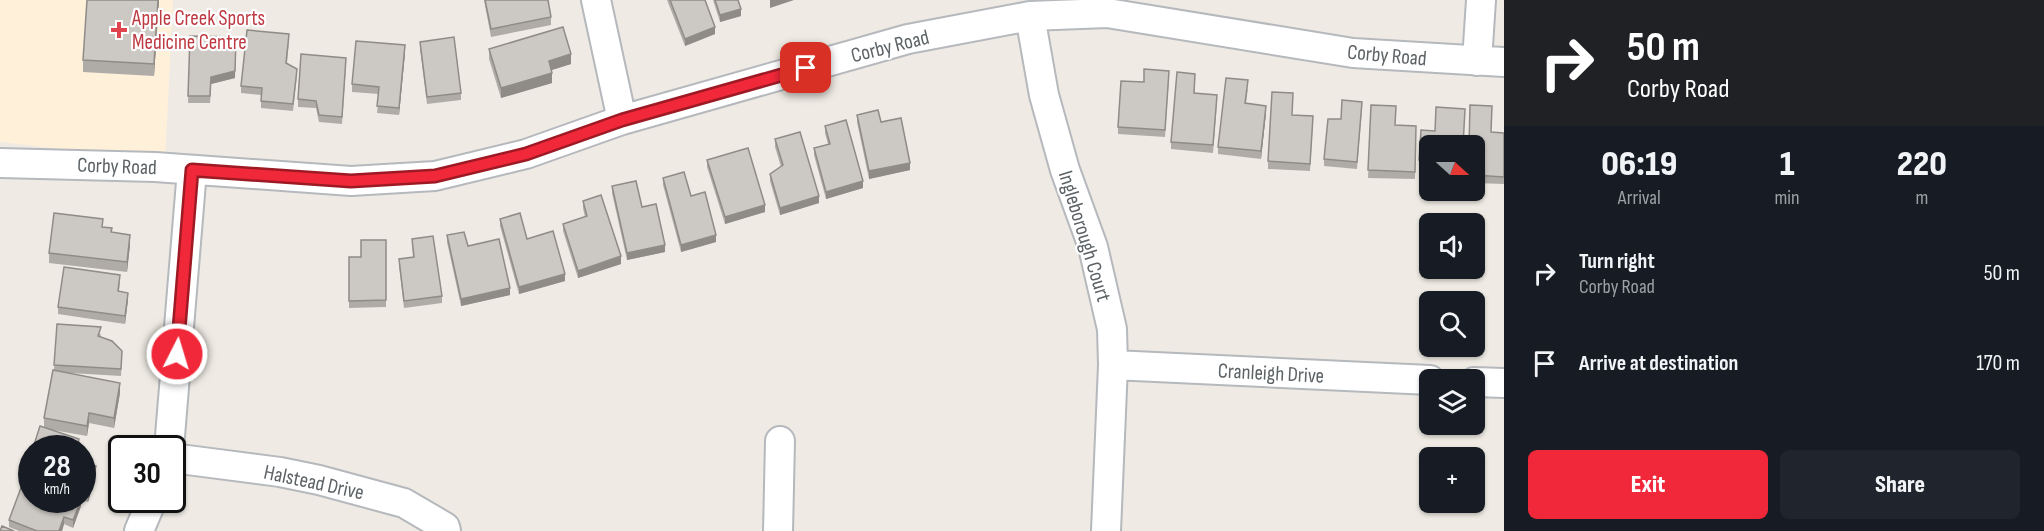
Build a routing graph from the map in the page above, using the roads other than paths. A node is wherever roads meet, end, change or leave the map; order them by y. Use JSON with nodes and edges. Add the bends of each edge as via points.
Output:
{"nodes":[{"id":1,"x":596,"y":0,"type":"edge"},
{"id":2,"x":1481,"y":0,"type":"edge"},
{"id":3,"x":1030,"y":16,"type":"junction"},
{"id":4,"x":1490,"y":61,"type":"edge"},
{"id":5,"x":622,"y":120,"type":"junction"},
{"id":6,"x":0,"y":163,"type":"edge"},
{"id":7,"x":192,"y":170,"type":"junction"},
{"id":8,"x":1113,"y":365,"type":"junction"},
{"id":9,"x":1419,"y":379,"type":"edge"},
{"id":10,"x":1485,"y":382,"type":"edge"},
{"id":11,"x":1504,"y":383,"type":"edge"},
{"id":12,"x":170,"y":435,"type":"edge"},
{"id":13,"x":780,"y":441,"type":"dead end"},
{"id":14,"x":186,"y":460,"type":"edge"},
{"id":15,"x":147,"y":513,"type":"edge"},
{"id":16,"x":139,"y":531,"type":"edge"},
{"id":17,"x":446,"y":531,"type":"edge"},
{"id":18,"x":778,"y":531,"type":"edge"},
{"id":19,"x":1106,"y":531,"type":"edge"}],
"edges":[{"from":1,"to":5,"type":"street"},
{"from":2,"to":4,"type":"street"},
{"from":3,"to":4,"type":"street","name":"Corby Road","via":[[1107,13],[1353,53]]},
{"from":3,"to":5,"type":"street","name":"Corby Road","via":[[908,39]]},
{"from":3,"to":8,"type":"street","name":"Ingleborough Court","via":[[1044,95],[1104,290],[1112,329]]},
{"from":5,"to":7,"type":"street","name":"Corby Road","via":[[526,154],[435,176],[351,181]]},
{"from":6,"to":7,"type":"street","name":"Corby Road"},
{"from":7,"to":12,"type":"street"},
{"from":8,"to":9,"type":"street","name":"Cranleigh Drive"},
{"from":8,"to":19,"type":"street","name":"Ingleborough Court"},
{"from":10,"to":11,"type":"street"},
{"from":13,"to":18,"type":"street"},
{"from":14,"to":17,"type":"street","name":"Halstead Drive","via":[[280,472],[404,503]]},
{"from":15,"to":16,"type":"street"}]}
